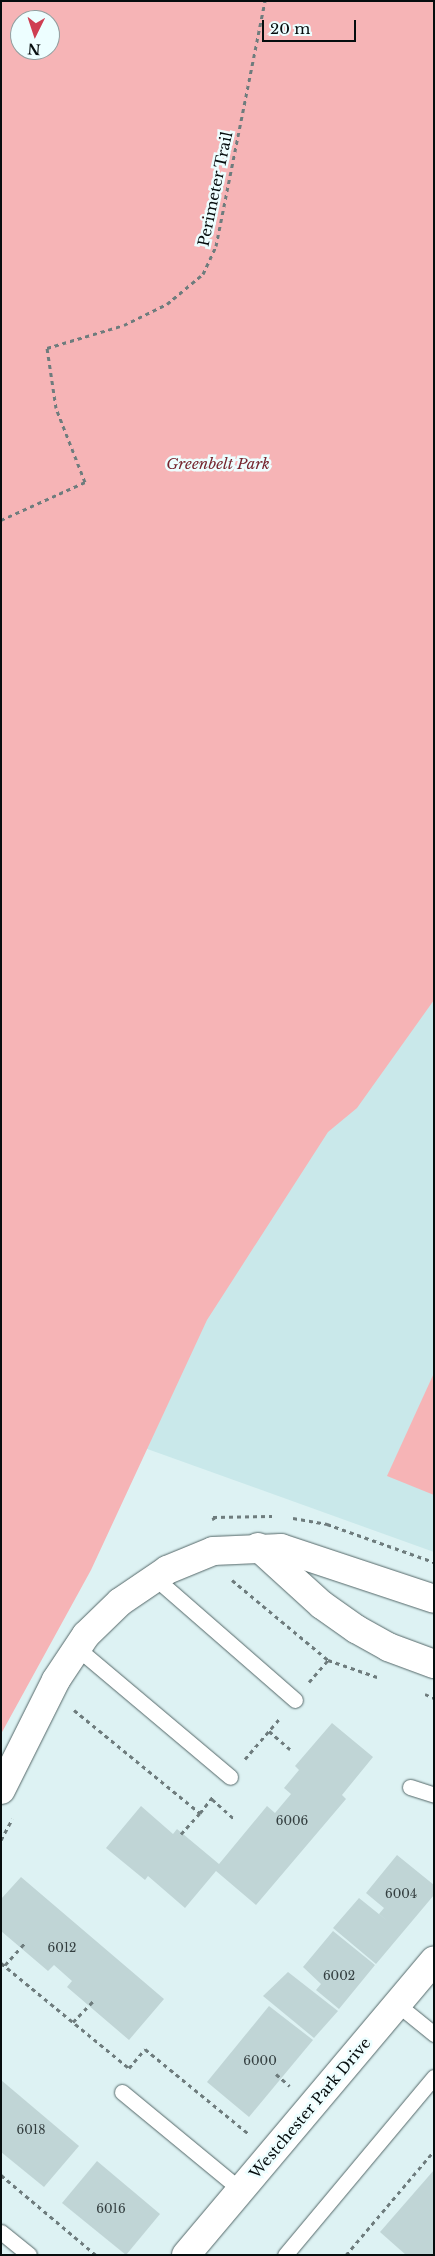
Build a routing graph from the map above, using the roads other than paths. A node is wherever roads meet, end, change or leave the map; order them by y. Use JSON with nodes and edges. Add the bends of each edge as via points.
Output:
{"nodes":[{"id":1,"x":258,"y":1547,"type":"junction"},
{"id":2,"x":154,"y":1577,"type":"junction"},
{"id":3,"x":434,"y":1599,"type":"edge"},
{"id":4,"x":77,"y":1648,"type":"junction"},
{"id":5,"x":434,"y":1664,"type":"edge"},
{"id":6,"x":295,"y":1700,"type":"road end"},
{"id":7,"x":230,"y":1777,"type":"road end"},
{"id":8,"x":410,"y":1787,"type":"dead end"},
{"id":9,"x":1,"y":1790,"type":"edge"},
{"id":10,"x":434,"y":1795,"type":"edge"},
{"id":11,"x":434,"y":1961,"type":"edge"},
{"id":12,"x":397,"y":2004,"type":"junction"},
{"id":13,"x":434,"y":2034,"type":"edge"},
{"id":14,"x":434,"y":2077,"type":"edge"},
{"id":15,"x":122,"y":2092,"type":"dead end"},
{"id":16,"x":241,"y":2190,"type":"junction"},
{"id":17,"x":1,"y":2232,"type":"edge"},
{"id":18,"x":30,"y":2255,"type":"edge"},
{"id":19,"x":186,"y":2255,"type":"edge"},
{"id":20,"x":285,"y":2255,"type":"edge"}],
"edges":[{"from":1,"to":2,"type":"street","via":[[213,1552]]},
{"from":1,"to":3,"type":"street","via":[[302,1554]]},
{"from":1,"to":5,"type":"street","via":[[322,1604],[356,1629],[388,1647]]},
{"from":2,"to":4,"type":"street","via":[[114,1607]]},
{"from":2,"to":6,"type":"lane"},
{"from":4,"to":7,"type":"lane"},
{"from":4,"to":9,"type":"street","via":[[56,1680]]},
{"from":8,"to":10,"type":"lane"},
{"from":11,"to":12,"type":"street","name":"Westchester Park Drive"},
{"from":12,"to":13,"type":"lane"},
{"from":12,"to":16,"type":"street","name":"Westchester Park Drive"},
{"from":14,"to":20,"type":"lane"},
{"from":15,"to":16,"type":"lane"},
{"from":16,"to":19,"type":"street","name":"Westchester Park Drive"},
{"from":17,"to":18,"type":"lane"}]}
